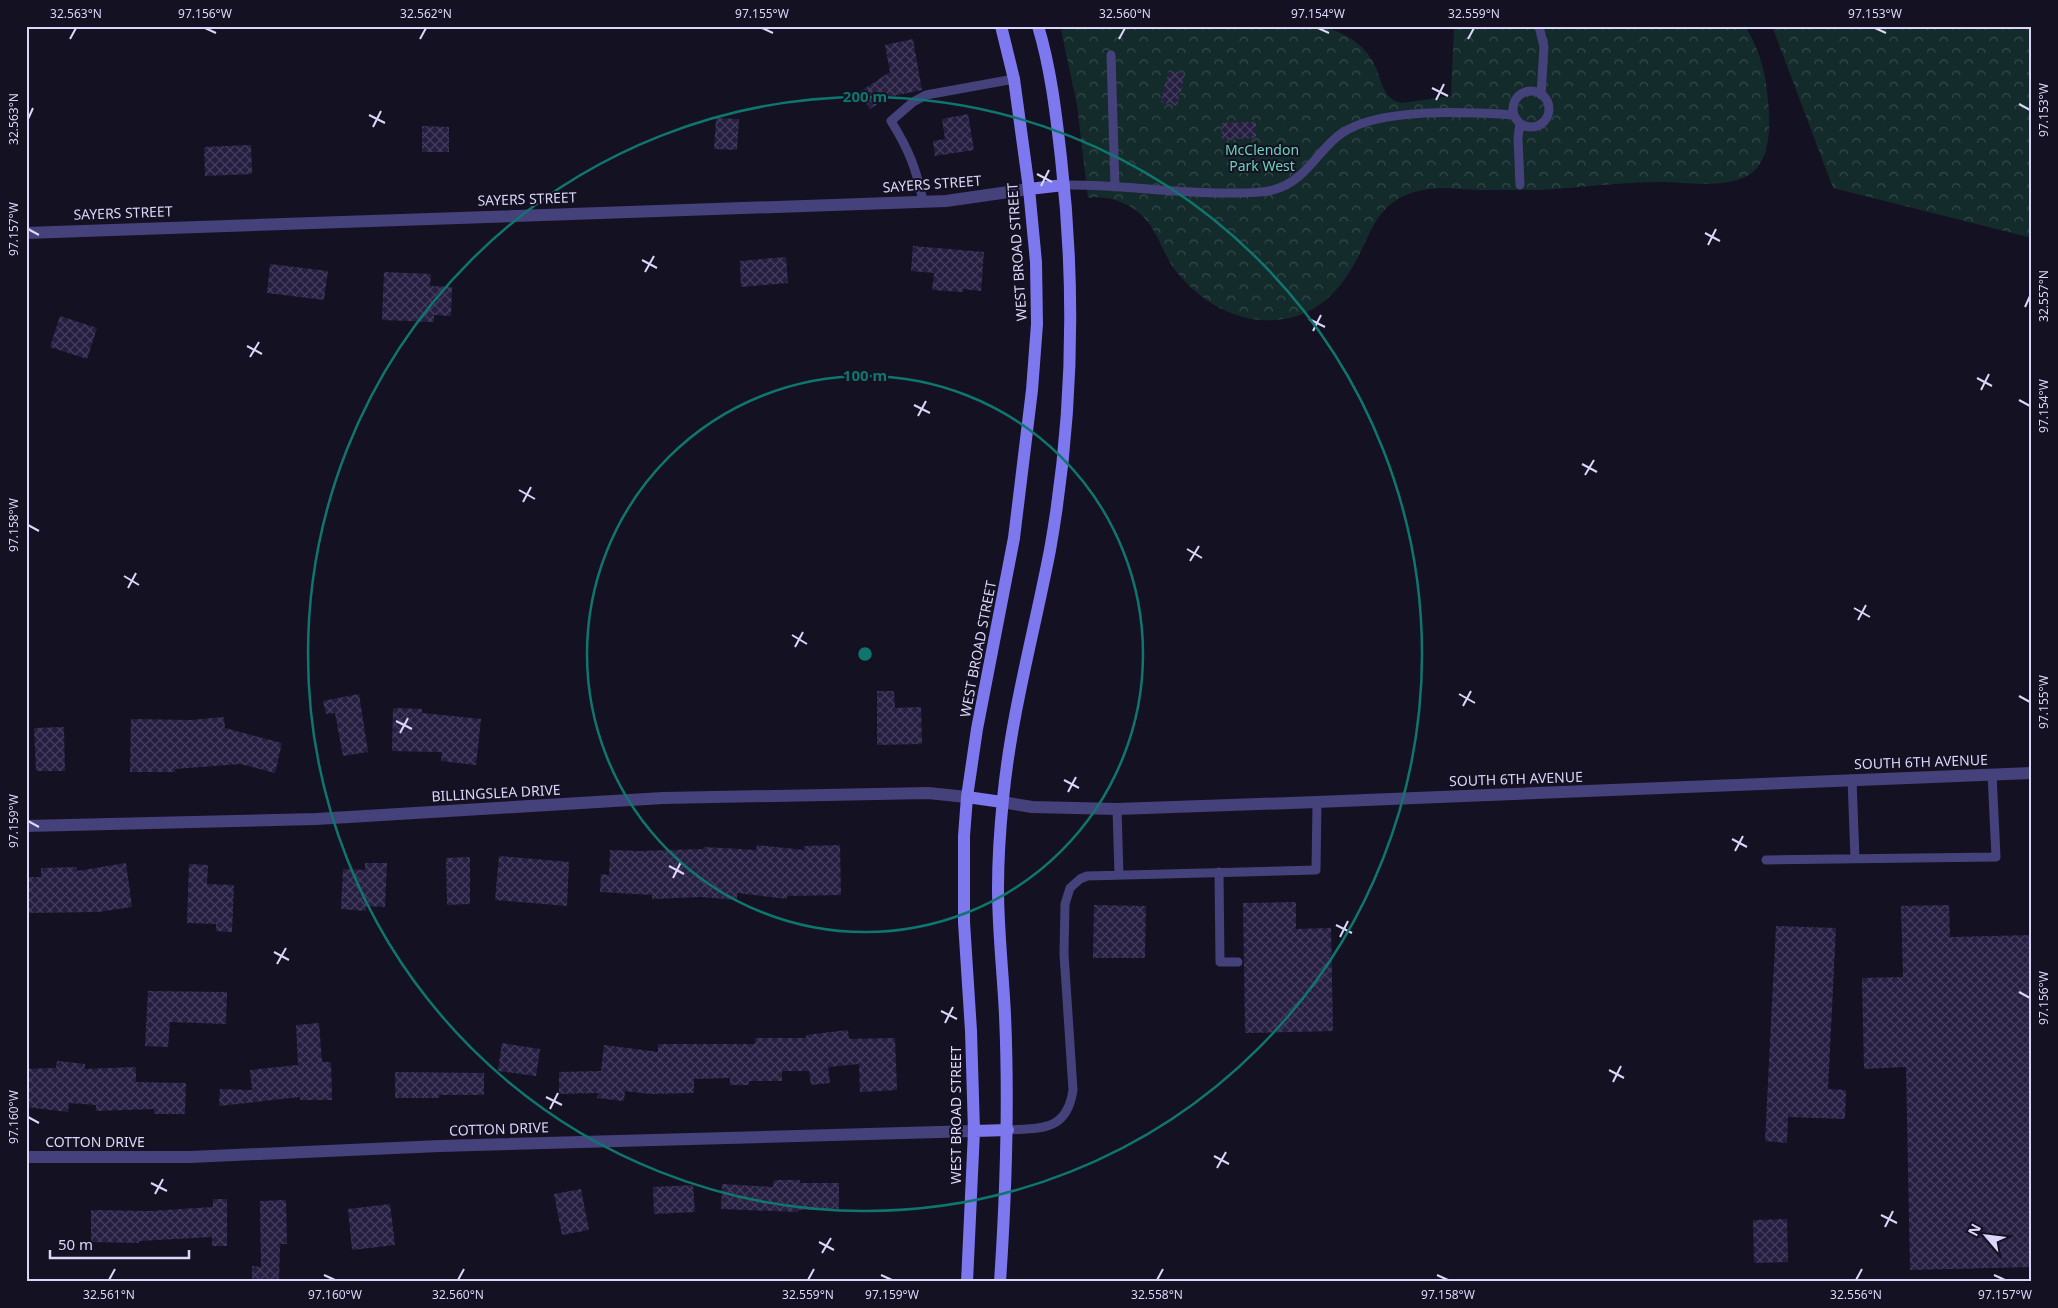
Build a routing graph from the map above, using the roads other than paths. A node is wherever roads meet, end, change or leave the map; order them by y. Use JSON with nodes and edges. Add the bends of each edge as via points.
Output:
{"nodes":[{"id":1,"x":1001,"y":26,"type":"edge"},
{"id":2,"x":1038,"y":26,"type":"edge"},
{"id":3,"x":1539,"y":26,"type":"edge"},
{"id":4,"x":1111,"y":55,"type":"dead end"},
{"id":5,"x":1014,"y":80,"type":"junction"},
{"id":6,"x":1541,"y":95,"type":"junction"},
{"id":7,"x":1514,"y":115,"type":"junction"},
{"id":8,"x":1520,"y":123,"type":"junction"},
{"id":9,"x":1064,"y":185,"type":"junction"},
{"id":10,"x":1520,"y":185,"type":"dead end"},
{"id":11,"x":1115,"y":187,"type":"junction"},
{"id":12,"x":1029,"y":189,"type":"junction"},
{"id":13,"x":923,"y":201,"type":"junction"},
{"id":14,"x":26,"y":232,"type":"edge"},
{"id":15,"x":2032,"y":773,"type":"edge"},
{"id":16,"x":1992,"y":774,"type":"junction"},
{"id":17,"x":1852,"y":779,"type":"junction"},
{"id":18,"x":967,"y":797,"type":"junction"},
{"id":19,"x":1002,"y":802,"type":"junction"},
{"id":20,"x":1317,"y":802,"type":"junction"},
{"id":21,"x":1117,"y":809,"type":"junction"},
{"id":22,"x":26,"y":826,"type":"edge"},
{"id":23,"x":1855,"y":859,"type":"junction"},
{"id":24,"x":1766,"y":860,"type":"dead end"},
{"id":25,"x":1219,"y":872,"type":"junction"},
{"id":26,"x":1119,"y":875,"type":"junction"},
{"id":27,"x":1238,"y":962,"type":"dead end"},
{"id":28,"x":1008,"y":1130,"type":"junction"},
{"id":29,"x":974,"y":1131,"type":"junction"},
{"id":30,"x":26,"y":1157,"type":"edge"},
{"id":31,"x":967,"y":1282,"type":"edge"},
{"id":32,"x":1000,"y":1282,"type":"edge"}],
"edges":[{"from":1,"to":5,"type":"main road","name":"WEST BROAD STREET"},
{"from":2,"to":9,"type":"main road","via":[[1057,123]]},
{"from":3,"to":6,"type":"lane","via":[[1544,47]]},
{"from":4,"to":11,"type":"lane"},
{"from":5,"to":12,"type":"main road","name":"WEST BROAD STREET"},
{"from":5,"to":13,"type":"lane","via":[[926,95],[891,121],[915,166]]},
{"from":6,"to":7,"type":"lane","via":[[1525,92],[1519,96],[1513,108]]},
{"from":6,"to":8,"type":"lane","via":[[1549,110],[1543,123],[1530,127]]},
{"from":7,"to":8,"type":"lane"},
{"from":7,"to":11,"type":"lane","via":[[1446,113],[1394,116],[1363,122],[1341,133],[1299,177],[1267,191],[1182,193]]},
{"from":8,"to":10,"type":"lane"},
{"from":9,"to":11,"type":"lane"},
{"from":9,"to":12,"type":"main road"},
{"from":9,"to":19,"type":"main road","via":[[1071,332],[1060,478],[1050,549],[1007,758]]},
{"from":12,"to":13,"type":"street","name":"SAYERS STREET","via":[[966,199]]},
{"from":12,"to":18,"type":"main road","name":"WEST BROAD STREET","via":[[1036,262],[1037,324],[1032,390],[1014,538]]},
{"from":13,"to":14,"type":"street","name":"SAYERS STREET"},
{"from":15,"to":16,"type":"street","name":"SOUTH 6TH AVENUE"},
{"from":16,"to":17,"type":"street","name":"SOUTH 6TH AVENUE"},
{"from":16,"to":23,"type":"lane","via":[[1996,857]]},
{"from":17,"to":20,"type":"street","name":"SOUTH 6TH AVENUE"},
{"from":17,"to":23,"type":"lane"},
{"from":18,"to":19,"type":"main road"},
{"from":18,"to":22,"type":"street","name":"BILLINGSLEA DRIVE","via":[[928,793],[664,798],[316,819]]},
{"from":18,"to":29,"type":"main road","name":"WEST BROAD STREET","via":[[963,877]]},
{"from":19,"to":21,"type":"street","name":"SOUTH 6TH AVENUE","via":[[1032,807]]},
{"from":19,"to":28,"type":"main road","via":[[998,888]]},
{"from":20,"to":21,"type":"street","name":"SOUTH 6TH AVENUE"},
{"from":20,"to":25,"type":"lane","via":[[1316,870]]},
{"from":21,"to":26,"type":"lane"},
{"from":23,"to":24,"type":"lane"},
{"from":25,"to":26,"type":"lane"},
{"from":25,"to":27,"type":"lane","via":[[1220,962]]},
{"from":26,"to":28,"type":"lane","via":[[1087,876],[1075,883],[1066,896],[1064,954],[1073,1090],[1069,1108],[1057,1123],[1048,1127]]},
{"from":28,"to":29,"type":"main road"},
{"from":28,"to":32,"type":"main road"},
{"from":29,"to":30,"type":"street","name":"COTTON DRIVE","via":[[199,1156]]},
{"from":29,"to":31,"type":"main road","name":"WEST BROAD STREET"}]}
